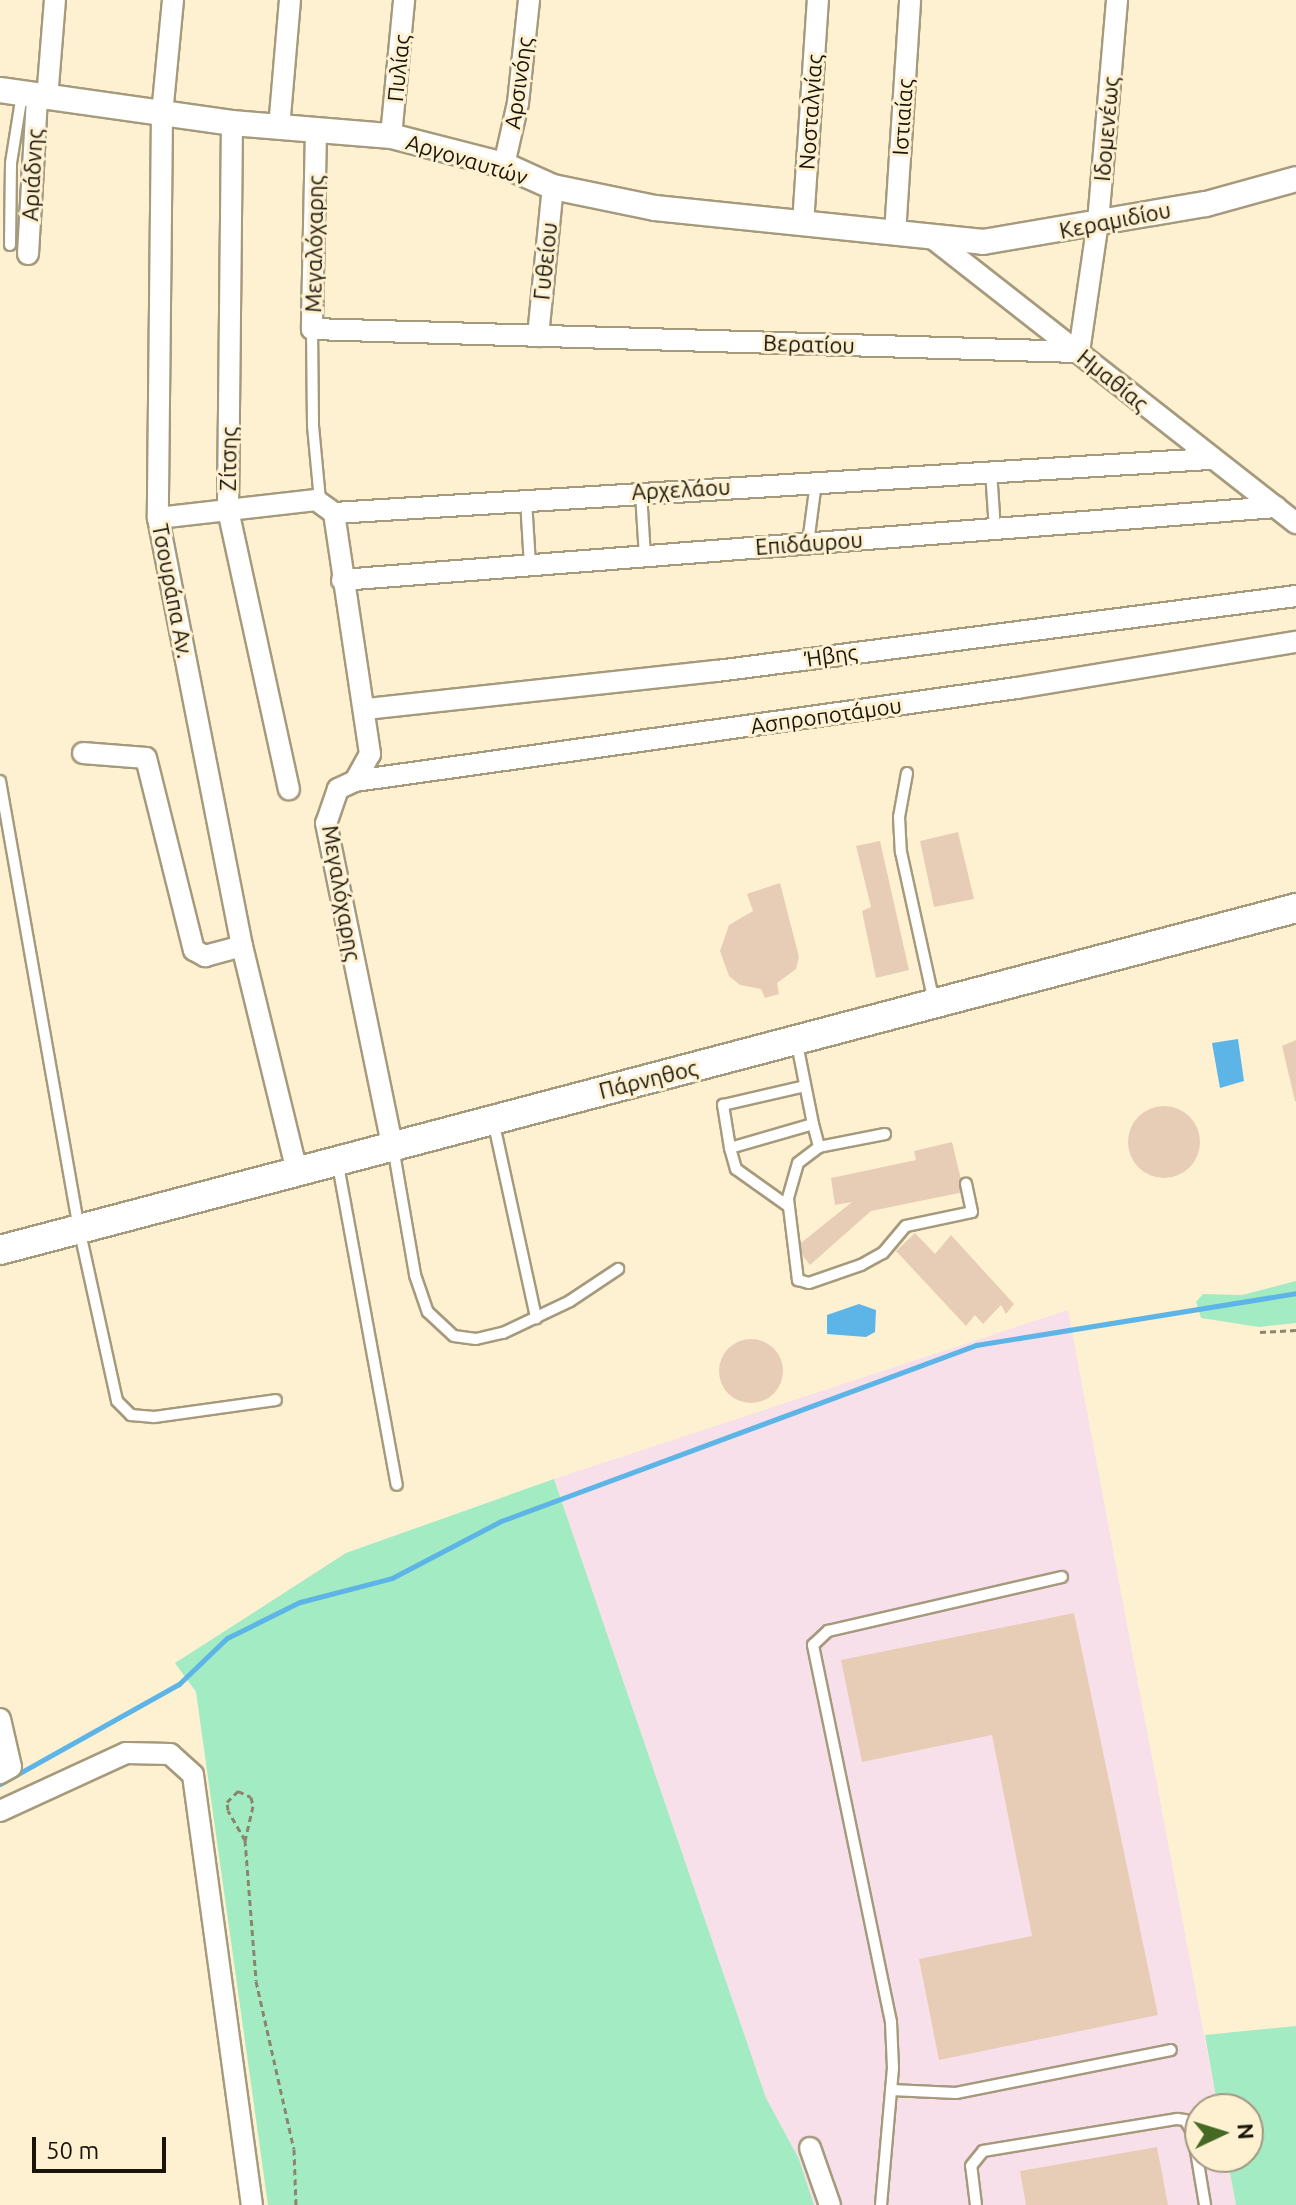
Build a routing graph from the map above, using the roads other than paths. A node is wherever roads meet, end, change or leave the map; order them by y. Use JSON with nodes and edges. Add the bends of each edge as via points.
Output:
{"nodes":[{"id":1,"x":55,"y":0,"type":"edge"},
{"id":2,"x":173,"y":0,"type":"edge"},
{"id":3,"x":290,"y":0,"type":"edge"},
{"id":4,"x":404,"y":0,"type":"edge"},
{"id":5,"x":529,"y":0,"type":"edge"},
{"id":6,"x":818,"y":0,"type":"edge"},
{"id":7,"x":910,"y":0,"type":"edge"},
{"id":8,"x":1117,"y":0,"type":"edge"},
{"id":9,"x":26,"y":95,"type":"edge"},
{"id":10,"x":162,"y":114,"type":"junction"},
{"id":11,"x":232,"y":123,"type":"junction"},
{"id":12,"x":279,"y":128,"type":"junction"},
{"id":13,"x":316,"y":131,"type":"junction"},
{"id":14,"x":391,"y":136,"type":"junction"},
{"id":15,"x":504,"y":165,"type":"junction"},
{"id":16,"x":1296,"y":179,"type":"edge"},
{"id":17,"x":553,"y":187,"type":"junction"},
{"id":18,"x":1098,"y":222,"type":"junction"},
{"id":19,"x":803,"y":224,"type":"junction"},
{"id":20,"x":895,"y":234,"type":"junction"},
{"id":21,"x":931,"y":237,"type":"junction"},
{"id":22,"x":19,"y":250,"type":"dead end"},
{"id":23,"x":312,"y":329,"type":"junction"},
{"id":24,"x":538,"y":336,"type":"junction"},
{"id":25,"x":1079,"y":352,"type":"junction"},
{"id":26,"x":1210,"y":459,"type":"junction"},
{"id":27,"x":991,"y":471,"type":"junction"},
{"id":28,"x":816,"y":481,"type":"junction"},
{"id":29,"x":641,"y":491,"type":"junction"},
{"id":30,"x":525,"y":498,"type":"junction"},
{"id":31,"x":327,"y":507,"type":"junction"},
{"id":32,"x":1276,"y":507,"type":"junction"},
{"id":33,"x":228,"y":510,"type":"junction"},
{"id":34,"x":158,"y":518,"type":"junction"},
{"id":35,"x":1296,"y":523,"type":"edge"},
{"id":36,"x":995,"y":529,"type":"junction"},
{"id":37,"x":808,"y":543,"type":"junction"},
{"id":38,"x":645,"y":556,"type":"junction"},
{"id":39,"x":530,"y":565,"type":"junction"},
{"id":40,"x":342,"y":580,"type":"junction"},
{"id":41,"x":1296,"y":596,"type":"edge"},
{"id":42,"x":1296,"y":642,"type":"edge"},
{"id":43,"x":366,"y":709,"type":"junction"},
{"id":44,"x":83,"y":753,"type":"dead end"},
{"id":45,"x":907,"y":773,"type":"dead end"},
{"id":46,"x":0,"y":781,"type":"edge"},
{"id":47,"x":355,"y":781,"type":"junction"},
{"id":48,"x":289,"y":789,"type":"dead end"},
{"id":49,"x":1296,"y":908,"type":"edge"},
{"id":50,"x":242,"y":946,"type":"junction"},
{"id":51,"x":935,"y":1004,"type":"junction"},
{"id":52,"x":797,"y":1042,"type":"junction"},
{"id":53,"x":805,"y":1086,"type":"junction"},
{"id":54,"x":493,"y":1118,"type":"junction"},
{"id":55,"x":813,"y":1124,"type":"junction"},
{"id":56,"x":885,"y":1134,"type":"dead end"},
{"id":57,"x":392,"y":1145,"type":"junction"},
{"id":58,"x":819,"y":1147,"type":"junction"},
{"id":59,"x":730,"y":1148,"type":"junction"},
{"id":60,"x":336,"y":1159,"type":"junction"},
{"id":61,"x":297,"y":1171,"type":"junction"},
{"id":62,"x":966,"y":1184,"type":"dead end"},
{"id":63,"x":788,"y":1206,"type":"junction"},
{"id":64,"x":79,"y":1228,"type":"junction"},
{"id":65,"x":0,"y":1250,"type":"edge"},
{"id":66,"x":618,"y":1269,"type":"dead end"},
{"id":67,"x":536,"y":1318,"type":"junction"},
{"id":68,"x":276,"y":1400,"type":"dead end"},
{"id":69,"x":397,"y":1485,"type":"dead end"},
{"id":70,"x":1062,"y":1577,"type":"dead end"},
{"id":71,"x":0,"y":1719,"type":"edge"},
{"id":72,"x":0,"y":1773,"type":"edge"},
{"id":73,"x":0,"y":1811,"type":"edge"},
{"id":74,"x":1171,"y":2050,"type":"dead end"},
{"id":75,"x":891,"y":2090,"type":"junction"},
{"id":76,"x":810,"y":2148,"type":"dead end"},
{"id":77,"x":252,"y":2205,"type":"edge"},
{"id":78,"x":830,"y":2205,"type":"edge"},
{"id":79,"x":881,"y":2205,"type":"edge"},
{"id":80,"x":976,"y":2205,"type":"edge"},
{"id":81,"x":1205,"y":2205,"type":"edge"}],
"edges":[{"from":1,"to":9,"type":"street","name":"Αριάδνης"},
{"from":2,"to":10,"type":"street","name":"Τσουράπα Αν."},
{"from":3,"to":12,"type":"street"},
{"from":4,"to":14,"type":"street","name":"Πυλίας"},
{"from":5,"to":15,"type":"street","name":"Αρσινόης","via":[[518,103]]},
{"from":6,"to":19,"type":"street","name":"Νοσταλγίας"},
{"from":7,"to":20,"type":"street","name":"Ιστιαίας"},
{"from":8,"to":18,"type":"street","name":"Ιδομενέως"},
{"from":9,"to":10,"type":"street","name":"Αργοναυτών"},
{"from":9,"to":22,"type":"street","name":"Αριάδνης"},
{"from":10,"to":11,"type":"street","name":"Αργοναυτών"},
{"from":10,"to":34,"type":"street","name":"Τσουράπα Αν."},
{"from":11,"to":12,"type":"street","name":"Αργοναυτών"},
{"from":11,"to":33,"type":"street","name":"Ζίτσης"},
{"from":12,"to":13,"type":"street","name":"Αργοναυτών"},
{"from":13,"to":14,"type":"street","name":"Αργοναυτών"},
{"from":13,"to":23,"type":"street","name":"Μεγαλόχαρης"},
{"from":14,"to":15,"type":"street","name":"Αργοναυτών"},
{"from":15,"to":17,"type":"street","name":"Αργοναυτών"},
{"from":16,"to":18,"type":"street","name":"Κεραμιδίου","via":[[1206,204]]},
{"from":17,"to":19,"type":"street","name":"Αργοναυτών","via":[[655,208]]},
{"from":17,"to":24,"type":"street","name":"Γυθείου"},
{"from":18,"to":21,"type":"street","name":"Κεραμιδίου","via":[[983,242]]},
{"from":18,"to":25,"type":"street","name":"Ιδομενέως"},
{"from":19,"to":20,"type":"street","name":"Αργοναυτών"},
{"from":20,"to":21,"type":"street","name":"Αργοναυτών"},
{"from":21,"to":25,"type":"street","name":"Ημαθίας"},
{"from":23,"to":24,"type":"street","name":"Βερατίου"},
{"from":23,"to":31,"type":"lane","name":"Μεγαλόχαρης","via":[[313,426]]},
{"from":24,"to":25,"type":"street","name":"Βερατίου"},
{"from":25,"to":26,"type":"street","name":"Ημαθίας"},
{"from":26,"to":27,"type":"street","name":"Αρχελάου"},
{"from":26,"to":32,"type":"street","name":"Ημαθίας"},
{"from":27,"to":28,"type":"street","name":"Αρχελάου"},
{"from":27,"to":36,"type":"lane"},
{"from":28,"to":29,"type":"street","name":"Αρχελάου"},
{"from":28,"to":37,"type":"lane"},
{"from":29,"to":30,"type":"street","name":"Αρχελάου"},
{"from":29,"to":38,"type":"lane"},
{"from":30,"to":31,"type":"street","name":"Αρχελάου"},
{"from":30,"to":39,"type":"lane"},
{"from":31,"to":33,"type":"street","name":"Αρχελάου"},
{"from":31,"to":40,"type":"street","name":"Μεγαλόχαρης"},
{"from":32,"to":35,"type":"street","name":"Ημαθίας"},
{"from":32,"to":36,"type":"street","name":"Επιδάυρου"},
{"from":33,"to":34,"type":"street","name":"Αρχελάου"},
{"from":33,"to":48,"type":"street","name":"Ζίτσης"},
{"from":34,"to":50,"type":"street","name":"Τσουράπα Αν."},
{"from":36,"to":37,"type":"street","name":"Επιδάυρου"},
{"from":37,"to":38,"type":"street","name":"Επιδάυρου"},
{"from":38,"to":39,"type":"street","name":"Επιδάυρου"},
{"from":39,"to":40,"type":"street","name":"Επιδάυρου"},
{"from":40,"to":43,"type":"street","name":"Μεγαλόχαρης"},
{"from":41,"to":43,"type":"street","name":"Ήβης","via":[[717,671]]},
{"from":42,"to":47,"type":"street","name":"Ασπροποτάμου","via":[[1017,688]]},
{"from":43,"to":47,"type":"street","name":"Μεγαλόχαρης","via":[[370,754]]},
{"from":44,"to":50,"type":"street","via":[[146,758],[194,950],[205,956]]},
{"from":45,"to":51,"type":"lane","via":[[899,817],[901,852]]},
{"from":46,"to":64,"type":"lane"},
{"from":47,"to":57,"type":"street","name":"Μεγαλόχαρης","via":[[338,789],[326,823]]},
{"from":49,"to":51,"type":"main road","name":"Πάρνηθος"},
{"from":50,"to":61,"type":"street","name":"Τσουράπα Αν."},
{"from":51,"to":52,"type":"main road","name":"Πάρνηθος"},
{"from":52,"to":53,"type":"lane"},
{"from":52,"to":54,"type":"main road","name":"Πάρνηθος"},
{"from":53,"to":55,"type":"lane"},
{"from":53,"to":59,"type":"lane","via":[[723,1105]]},
{"from":54,"to":57,"type":"main road","name":"Πάρνηθος"},
{"from":54,"to":67,"type":"lane"},
{"from":55,"to":58,"type":"lane"},
{"from":55,"to":59,"type":"lane"},
{"from":56,"to":58,"type":"lane"},
{"from":57,"to":60,"type":"main road","name":"Πάρνηθος"},
{"from":57,"to":67,"type":"lane","via":[[415,1275],[428,1312],[454,1336],[476,1339]]},
{"from":58,"to":63,"type":"lane","via":[[798,1163]]},
{"from":59,"to":63,"type":"lane","via":[[736,1169]]},
{"from":60,"to":61,"type":"main road","name":"Πάρνηθος"},
{"from":60,"to":69,"type":"lane"},
{"from":61,"to":64,"type":"main road","name":"Πάρνηθος"},
{"from":62,"to":63,"type":"lane","via":[[972,1212],[906,1226],[883,1253],[809,1283],[798,1280]]},
{"from":64,"to":65,"type":"main road","name":"Πάρνηθος"},
{"from":64,"to":68,"type":"lane","via":[[117,1401],[131,1415],[154,1417]]},
{"from":66,"to":67,"type":"lane"},
{"from":70,"to":75,"type":"lane","via":[[828,1631],[813,1645],[891,2022]]},
{"from":71,"to":72,"type":"street","via":[[11,1767]]},
{"from":73,"to":77,"type":"street","via":[[126,1753],[170,1754],[193,1775]]},
{"from":74,"to":75,"type":"lane","via":[[956,2093]]},
{"from":75,"to":79,"type":"lane"},
{"from":76,"to":78,"type":"street"},
{"from":80,"to":81,"type":"lane","via":[[971,2166],[983,2151],[1177,2119],[1185,2120],[1193,2133]]}]}
